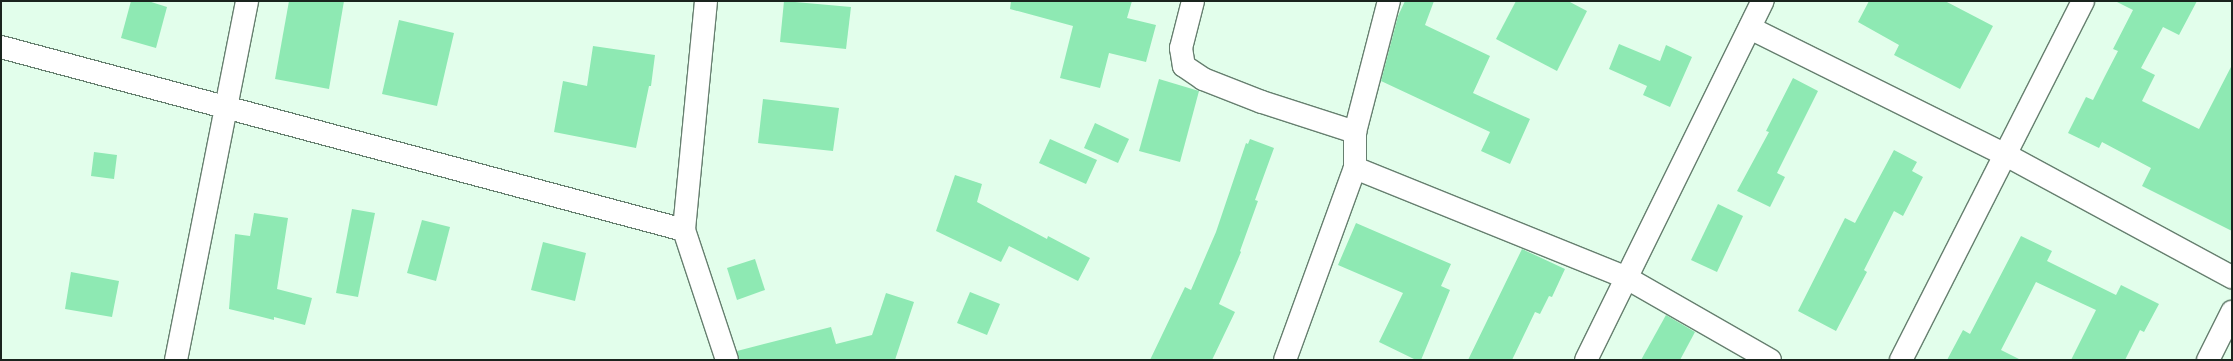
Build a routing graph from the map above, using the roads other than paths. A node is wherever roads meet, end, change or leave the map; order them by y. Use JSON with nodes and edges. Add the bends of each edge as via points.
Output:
{"nodes":[{"id":1,"x":247,"y":1,"type":"edge"},
{"id":2,"x":706,"y":1,"type":"edge"},
{"id":3,"x":1193,"y":1,"type":"edge"},
{"id":4,"x":1389,"y":1,"type":"edge"},
{"id":5,"x":1763,"y":1,"type":"edge"},
{"id":6,"x":2082,"y":1,"type":"edge"},
{"id":7,"x":1750,"y":28,"type":"junction"},
{"id":8,"x":1,"y":48,"type":"edge"},
{"id":9,"x":227,"y":109,"type":"junction"},
{"id":10,"x":1355,"y":132,"type":"junction"},
{"id":11,"x":2006,"y":156,"type":"junction"},
{"id":12,"x":1355,"y":168,"type":"junction"},
{"id":13,"x":684,"y":230,"type":"junction"},
{"id":14,"x":1625,"y":277,"type":"junction"},
{"id":15,"x":2232,"y":277,"type":"edge"},
{"id":16,"x":2232,"y":312,"type":"edge"},
{"id":17,"x":176,"y":360,"type":"edge"},
{"id":18,"x":727,"y":360,"type":"edge"},
{"id":19,"x":1284,"y":360,"type":"edge"},
{"id":20,"x":1586,"y":360,"type":"edge"},
{"id":21,"x":1770,"y":360,"type":"edge"},
{"id":22,"x":1901,"y":360,"type":"edge"},
{"id":23,"x":2208,"y":360,"type":"edge"}],
"edges":[{"from":1,"to":9,"type":"main road"},
{"from":2,"to":13,"type":"main road"},
{"from":3,"to":10,"type":"main road","via":[[1181,48],[1184,66],[1204,80]]},
{"from":4,"to":10,"type":"main road"},
{"from":5,"to":7,"type":"main road"},
{"from":6,"to":11,"type":"main road"},
{"from":7,"to":11,"type":"main road"},
{"from":7,"to":14,"type":"main road"},
{"from":8,"to":9,"type":"main road"},
{"from":9,"to":13,"type":"main road"},
{"from":9,"to":17,"type":"main road"},
{"from":10,"to":12,"type":"main road"},
{"from":11,"to":15,"type":"main road"},
{"from":11,"to":22,"type":"main road"},
{"from":12,"to":14,"type":"main road"},
{"from":12,"to":19,"type":"main road"},
{"from":13,"to":18,"type":"main road"},
{"from":14,"to":20,"type":"main road"},
{"from":14,"to":21,"type":"main road"},
{"from":16,"to":23,"type":"main road"}]}
